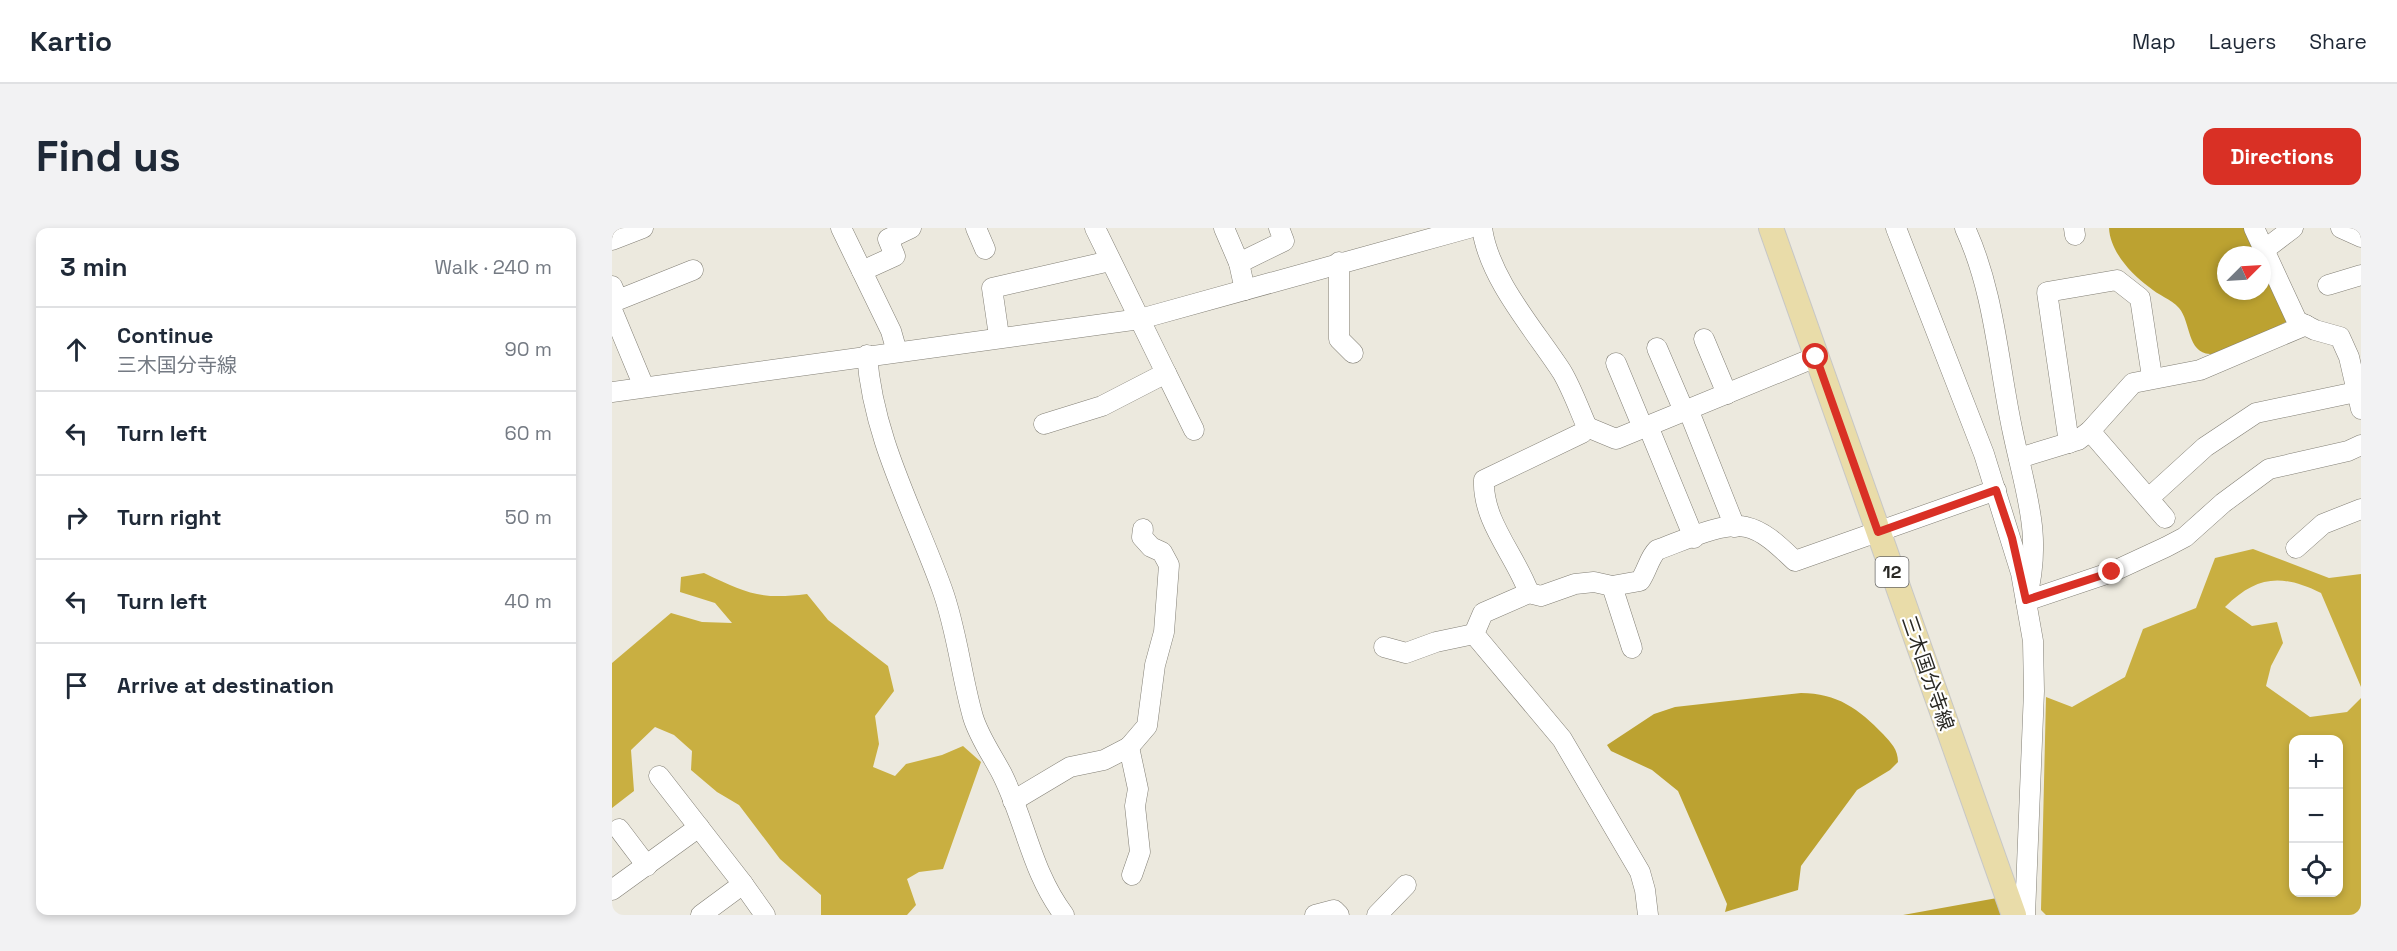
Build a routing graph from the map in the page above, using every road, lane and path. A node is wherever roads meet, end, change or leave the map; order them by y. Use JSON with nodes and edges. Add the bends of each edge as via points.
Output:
{"nodes":[{"id":1,"x":643,"y":228,"type":"edge"},
{"id":2,"x":841,"y":228,"type":"edge"},
{"id":3,"x":910,"y":228,"type":"edge"},
{"id":4,"x":976,"y":228,"type":"edge"},
{"id":5,"x":1095,"y":228,"type":"edge"},
{"id":6,"x":1224,"y":228,"type":"edge"},
{"id":7,"x":1279,"y":228,"type":"edge"},
{"id":8,"x":1469,"y":228,"type":"edge"},
{"id":9,"x":1482,"y":228,"type":"edge"},
{"id":10,"x":1771,"y":228,"type":"edge"},
{"id":11,"x":1896,"y":228,"type":"edge"},
{"id":12,"x":1965,"y":228,"type":"edge"},
{"id":13,"x":2253,"y":228,"type":"edge"},
{"id":14,"x":2293,"y":228,"type":"edge"},
{"id":15,"x":2341,"y":228,"type":"edge"},
{"id":16,"x":886,"y":233,"type":"edge"},
{"id":17,"x":2361,"y":237,"type":"edge"},
{"id":18,"x":612,"y":240,"type":"edge"},
{"id":19,"x":2262,"y":246,"type":"edge"},
{"id":20,"x":2269,"y":246,"type":"edge"},
{"id":21,"x":985,"y":249,"type":"dead end"},
{"id":22,"x":1110,"y":261,"type":"junction"},
{"id":23,"x":1339,"y":262,"type":"junction"},
{"id":24,"x":1239,"y":263,"type":"junction"},
{"id":25,"x":2271,"y":266,"type":"edge"},
{"id":26,"x":693,"y":270,"type":"dead end"},
{"id":27,"x":862,"y":271,"type":"junction"},
{"id":28,"x":2361,"y":275,"type":"edge"},
{"id":29,"x":2328,"y":285,"type":"dead end"},
{"id":30,"x":612,"y":286,"type":"edge"},
{"id":31,"x":1245,"y":290,"type":"junction"},
{"id":32,"x":612,"y":310,"type":"edge"},
{"id":33,"x":1140,"y":319,"type":"junction"},
{"id":34,"x":2306,"y":325,"type":"junction"},
{"id":35,"x":999,"y":336,"type":"junction"},
{"id":36,"x":1704,"y":339,"type":"dead end"},
{"id":37,"x":1658,"y":348,"type":"dead end"},
{"id":38,"x":897,"y":352,"type":"junction"},
{"id":39,"x":1353,"y":353,"type":"dead end"},
{"id":40,"x":867,"y":355,"type":"junction"},
{"id":41,"x":1816,"y":357,"type":"junction"},
{"id":42,"x":2355,"y":357,"type":"edge"},
{"id":43,"x":1616,"y":363,"type":"dead end"},
{"id":44,"x":1166,"y":374,"type":"junction"},
{"id":45,"x":2152,"y":377,"type":"junction"},
{"id":46,"x":644,"y":387,"type":"junction"},
{"id":47,"x":612,"y":392,"type":"edge"},
{"id":48,"x":1727,"y":394,"type":"junction"},
{"id":49,"x":2359,"y":400,"type":"edge"},
{"id":50,"x":1686,"y":410,"type":"junction"},
{"id":51,"x":1044,"y":424,"type":"dead end"},
{"id":52,"x":1587,"y":427,"type":"junction"},
{"id":53,"x":1645,"y":427,"type":"junction"},
{"id":54,"x":1194,"y":430,"type":"dead end"},
{"id":55,"x":2090,"y":431,"type":"junction"},
{"id":56,"x":2069,"y":443,"type":"junction"},
{"id":57,"x":2361,"y":445,"type":"edge"},
{"id":58,"x":2019,"y":458,"type":"junction"},
{"id":59,"x":1996,"y":490,"type":"junction"},
{"id":60,"x":2148,"y":498,"type":"junction"},
{"id":61,"x":2361,"y":508,"type":"edge"},
{"id":62,"x":2165,"y":518,"type":"dead end"},
{"id":63,"x":1735,"y":527,"type":"junction"},
{"id":64,"x":1143,"y":529,"type":"dead end"},
{"id":65,"x":1878,"y":532,"type":"junction"},
{"id":66,"x":1694,"y":538,"type":"junction"},
{"id":67,"x":2296,"y":548,"type":"dead end"},
{"id":68,"x":1612,"y":586,"type":"junction"},
{"id":69,"x":1529,"y":593,"type":"junction"},
{"id":70,"x":2026,"y":600,"type":"junction"},
{"id":71,"x":1474,"y":634,"type":"junction"},
{"id":72,"x":1384,"y":647,"type":"dead end"},
{"id":73,"x":1632,"y":648,"type":"dead end"},
{"id":74,"x":1129,"y":747,"type":"junction"},
{"id":75,"x":658,"y":776,"type":"dead end"},
{"id":76,"x":1013,"y":801,"type":"junction"},
{"id":77,"x":699,"y":827,"type":"junction"},
{"id":78,"x":619,"y":829,"type":"dead end"},
{"id":79,"x":647,"y":866,"type":"junction"},
{"id":80,"x":1132,"y":875,"type":"dead end"},
{"id":81,"x":743,"y":884,"type":"junction"},
{"id":82,"x":1406,"y":885,"type":"dead end"},
{"id":83,"x":612,"y":890,"type":"edge"},
{"id":84,"x":701,"y":915,"type":"edge"},
{"id":85,"x":765,"y":915,"type":"edge"},
{"id":86,"x":1064,"y":915,"type":"edge"},
{"id":87,"x":1315,"y":915,"type":"edge"},
{"id":88,"x":1339,"y":915,"type":"edge"},
{"id":89,"x":1377,"y":915,"type":"edge"},
{"id":90,"x":1648,"y":915,"type":"edge"},
{"id":91,"x":2014,"y":915,"type":"edge"},
{"id":92,"x":2025,"y":915,"type":"edge"}],
"edges":[{"from":1,"to":18,"type":"street"},
{"from":2,"to":27,"type":"street"},
{"from":3,"to":16,"type":"street"},
{"from":4,"to":21,"type":"street"},
{"from":5,"to":22,"type":"street"},
{"from":6,"to":24,"type":"street"},
{"from":7,"to":24,"type":"street","via":[[1284,241]]},
{"from":8,"to":23,"type":"street"},
{"from":9,"to":52,"type":"street","via":[[1485,246],[1517,308],[1563,375]]},
{"from":10,"to":41,"type":"main road","name":"三木国分寺線","number":"12"},
{"from":11,"to":59,"type":"street"},
{"from":12,"to":58,"type":"street","via":[[1982,266]]},
{"from":13,"to":19,"type":"street"},
{"from":14,"to":20,"type":"street"},
{"from":15,"to":17,"type":"street"},
{"from":16,"to":27,"type":"street","via":[[895,256]]},
{"from":22,"to":33,"type":"street"},
{"from":22,"to":35,"type":"street","via":[[992,288]]},
{"from":23,"to":31,"type":"street"},
{"from":23,"to":39,"type":"street","via":[[1339,339]]},
{"from":24,"to":31,"type":"street"},
{"from":25,"to":34,"type":"street","via":[[2296,321]]},
{"from":26,"to":30,"type":"street","via":[[618,300]]},
{"from":27,"to":38,"type":"street"},
{"from":28,"to":29,"type":"street"},
{"from":31,"to":33,"type":"street"},
{"from":32,"to":46,"type":"street"},
{"from":33,"to":35,"type":"street"},
{"from":33,"to":44,"type":"street"},
{"from":34,"to":42,"type":"street","via":[[2340,337]]},
{"from":34,"to":45,"type":"street","via":[[2199,370]]},
{"from":35,"to":38,"type":"street"},
{"from":36,"to":48,"type":"street"},
{"from":37,"to":50,"type":"street"},
{"from":38,"to":40,"type":"street"},
{"from":40,"to":46,"type":"street"},
{"from":40,"to":76,"type":"street","via":[[886,453],[943,590],[973,719]]},
{"from":41,"to":48,"type":"street"},
{"from":41,"to":65,"type":"main road","name":"三木国分寺線","number":"12"},
{"from":42,"to":49,"type":"street"},
{"from":43,"to":53,"type":"street"},
{"from":44,"to":51,"type":"street","via":[[1102,406]]},
{"from":44,"to":54,"type":"street"},
{"from":45,"to":55,"type":"street","via":[[2133,383]]},
{"from":45,"to":56,"type":"street","via":[[2140,298],[2117,280],[2047,292]]},
{"from":46,"to":47,"type":"street"},
{"from":48,"to":50,"type":"street"},
{"from":49,"to":60,"type":"street","via":[[2256,413],[2205,447]]},
{"from":50,"to":53,"type":"street"},
{"from":50,"to":63,"type":"street"},
{"from":52,"to":53,"type":"street","via":[[1616,439]]},
{"from":52,"to":69,"type":"street","via":[[1582,433],[1484,480],[1484,496]]},
{"from":53,"to":66,"type":"street"},
{"from":55,"to":56,"type":"street"},
{"from":55,"to":60,"type":"street"},
{"from":56,"to":58,"type":"street"},
{"from":57,"to":70,"type":"street","via":[[2348,452],[2269,469],[2185,537],[2112,572]]},
{"from":58,"to":70,"type":"street","via":[[2035,557]]},
{"from":59,"to":65,"type":"street"},
{"from":59,"to":70,"type":"street"},
{"from":60,"to":62,"type":"street"},
{"from":61,"to":67,"type":"street","via":[[2323,524]]},
{"from":63,"to":65,"type":"street","via":[[1746,527],[1773,540],[1795,561]]},
{"from":63,"to":66,"type":"street"},
{"from":64,"to":74,"type":"street","via":[[1142,537],[1162,552],[1169,566],[1164,632],[1147,726]]},
{"from":65,"to":91,"type":"main road","name":"三木国分寺線","number":"12"},
{"from":66,"to":68,"type":"street","via":[[1657,550],[1640,581]]},
{"from":68,"to":69,"type":"street","via":[[1594,582],[1541,596]]},
{"from":68,"to":73,"type":"street"},
{"from":69,"to":71,"type":"street","via":[[1483,613]]},
{"from":70,"to":92,"type":"street","via":[[2034,691]]},
{"from":71,"to":72,"type":"street","via":[[1406,653]]},
{"from":71,"to":90,"type":"street","via":[[1562,739],[1640,872]]},
{"from":74,"to":76,"type":"street","via":[[1104,760],[1070,767]]},
{"from":74,"to":80,"type":"street","via":[[1138,789],[1135,806],[1140,852]]},
{"from":75,"to":77,"type":"street"},
{"from":76,"to":86,"type":"street","via":[[1047,892]]},
{"from":77,"to":79,"type":"street"},
{"from":77,"to":81,"type":"street"},
{"from":78,"to":79,"type":"street"},
{"from":79,"to":83,"type":"street"},
{"from":81,"to":84,"type":"street"},
{"from":81,"to":85,"type":"street"},
{"from":82,"to":89,"type":"street"},
{"from":87,"to":88,"type":"street","via":[[1334,910]]}]}
